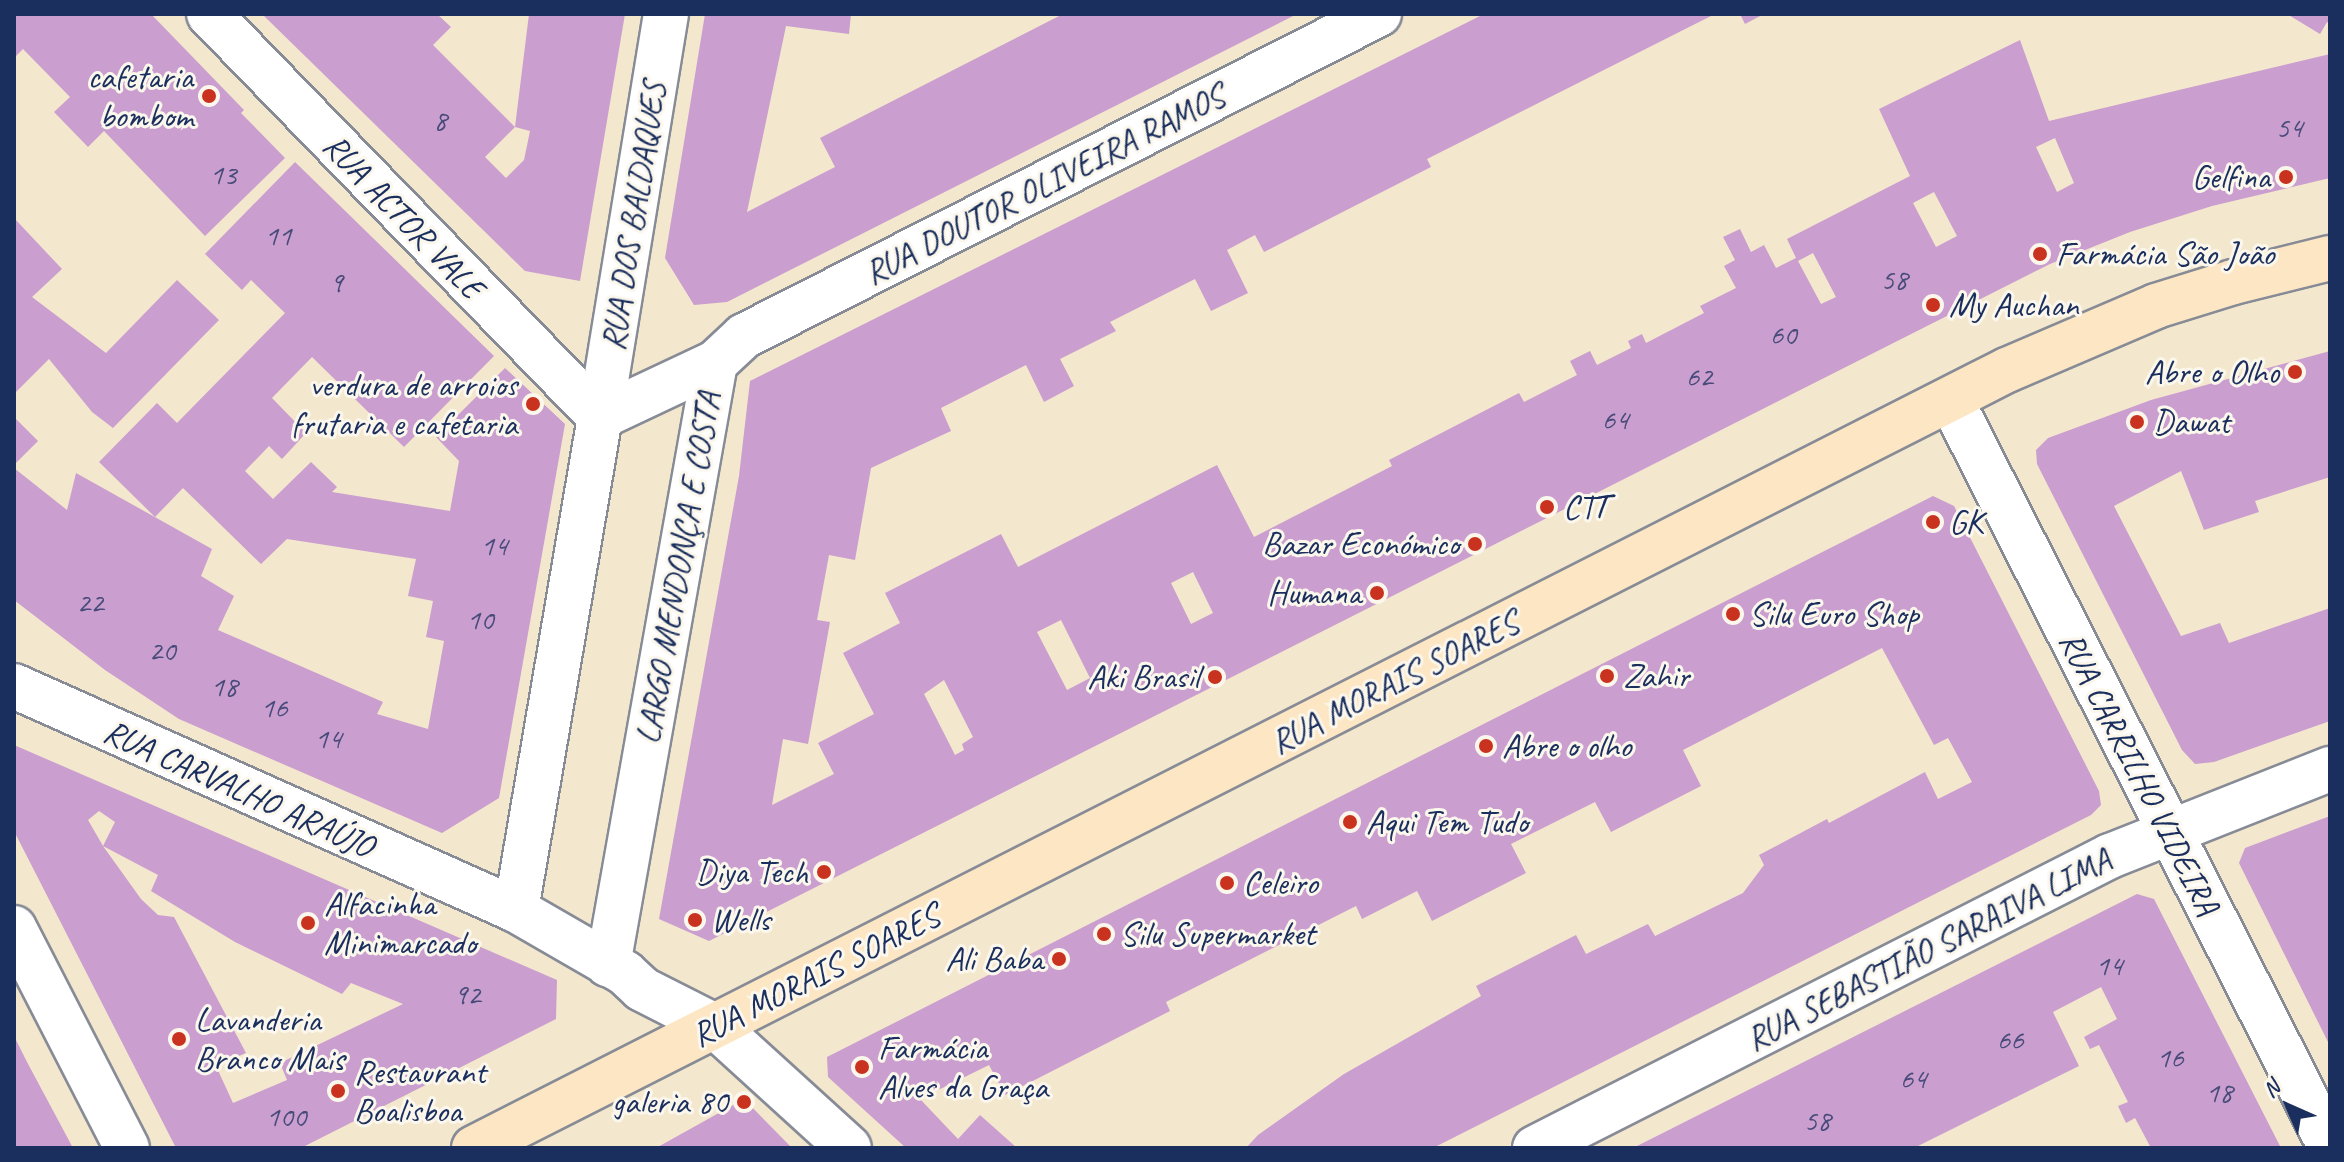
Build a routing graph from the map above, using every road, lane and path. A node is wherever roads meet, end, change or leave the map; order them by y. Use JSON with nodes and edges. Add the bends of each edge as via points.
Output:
{"nodes":[{"id":1,"x":209,"y":14,"type":"edge"},
{"id":2,"x":666,"y":14,"type":"edge"},
{"id":3,"x":1379,"y":14,"type":"edge"},
{"id":4,"x":2330,"y":258,"type":"edge"},
{"id":5,"x":715,"y":363,"type":"junction"},
{"id":6,"x":1951,"y":400,"type":"junction"},
{"id":7,"x":600,"y":417,"type":"junction"},
{"id":8,"x":15,"y":689,"type":"edge"},
{"id":9,"x":2330,"y":769,"type":"edge"},
{"id":10,"x":2169,"y":831,"type":"junction"},
{"id":11,"x":516,"y":910,"type":"junction"},
{"id":12,"x":14,"y":928,"type":"edge"},
{"id":13,"x":608,"y":965,"type":"junction"},
{"id":14,"x":715,"y":1026,"type":"junction"},
{"id":15,"x":2330,"y":1146,"type":"edge"},
{"id":16,"x":127,"y":1148,"type":"edge"},
{"id":17,"x":474,"y":1148,"type":"edge"},
{"id":18,"x":849,"y":1148,"type":"edge"},
{"id":19,"x":1535,"y":1148,"type":"edge"}],
"edges":[{"from":1,"to":7,"type":"street","name":"RUA ACTOR VALE"},
{"from":2,"to":7,"type":"street","name":"RUA DOS BALDAQUES"},
{"from":3,"to":5,"type":"street","name":"RUA DOUTOR OLIVEIRA RAMOS","via":[[744,336]]},
{"from":4,"to":6,"type":"main road","name":"RUA MORAIS SOARES","via":[[2156,306]]},
{"from":5,"to":7,"type":"street","name":"LARGO MENDONÇA E COSTA"},
{"from":5,"to":13,"type":"street","name":"LARGO MENDONÇA E COSTA"},
{"from":6,"to":10,"type":"street","name":"RUA CARRILHO VIDEIRA"},
{"from":6,"to":14,"type":"main road","name":"RUA MORAIS SOARES"},
{"from":7,"to":11,"type":"street"},
{"from":8,"to":11,"type":"street","name":"RUA CARVALHO ARAÚJO"},
{"from":9,"to":10,"type":"street","name":"RUA SEBASTIÃO SARAIVA LIMA"},
{"from":10,"to":15,"type":"street","name":"RUA CARRILHO VIDEIRA"},
{"from":10,"to":19,"type":"street","name":"RUA SEBASTIÃO SARAIVA LIMA","via":[[2110,856]]},
{"from":11,"to":13,"type":"street","name":"RUA CARVALHO ARAÚJO"},
{"from":12,"to":16,"type":"street"},
{"from":13,"to":14,"type":"street","name":"RUA CARVALHO ARAÚJO","via":[[642,989]]},
{"from":14,"to":17,"type":"main road","name":"RUA MORAIS SOARES"},
{"from":14,"to":18,"type":"street","name":"RUA CARVALHO ARAÚJO"}]}
